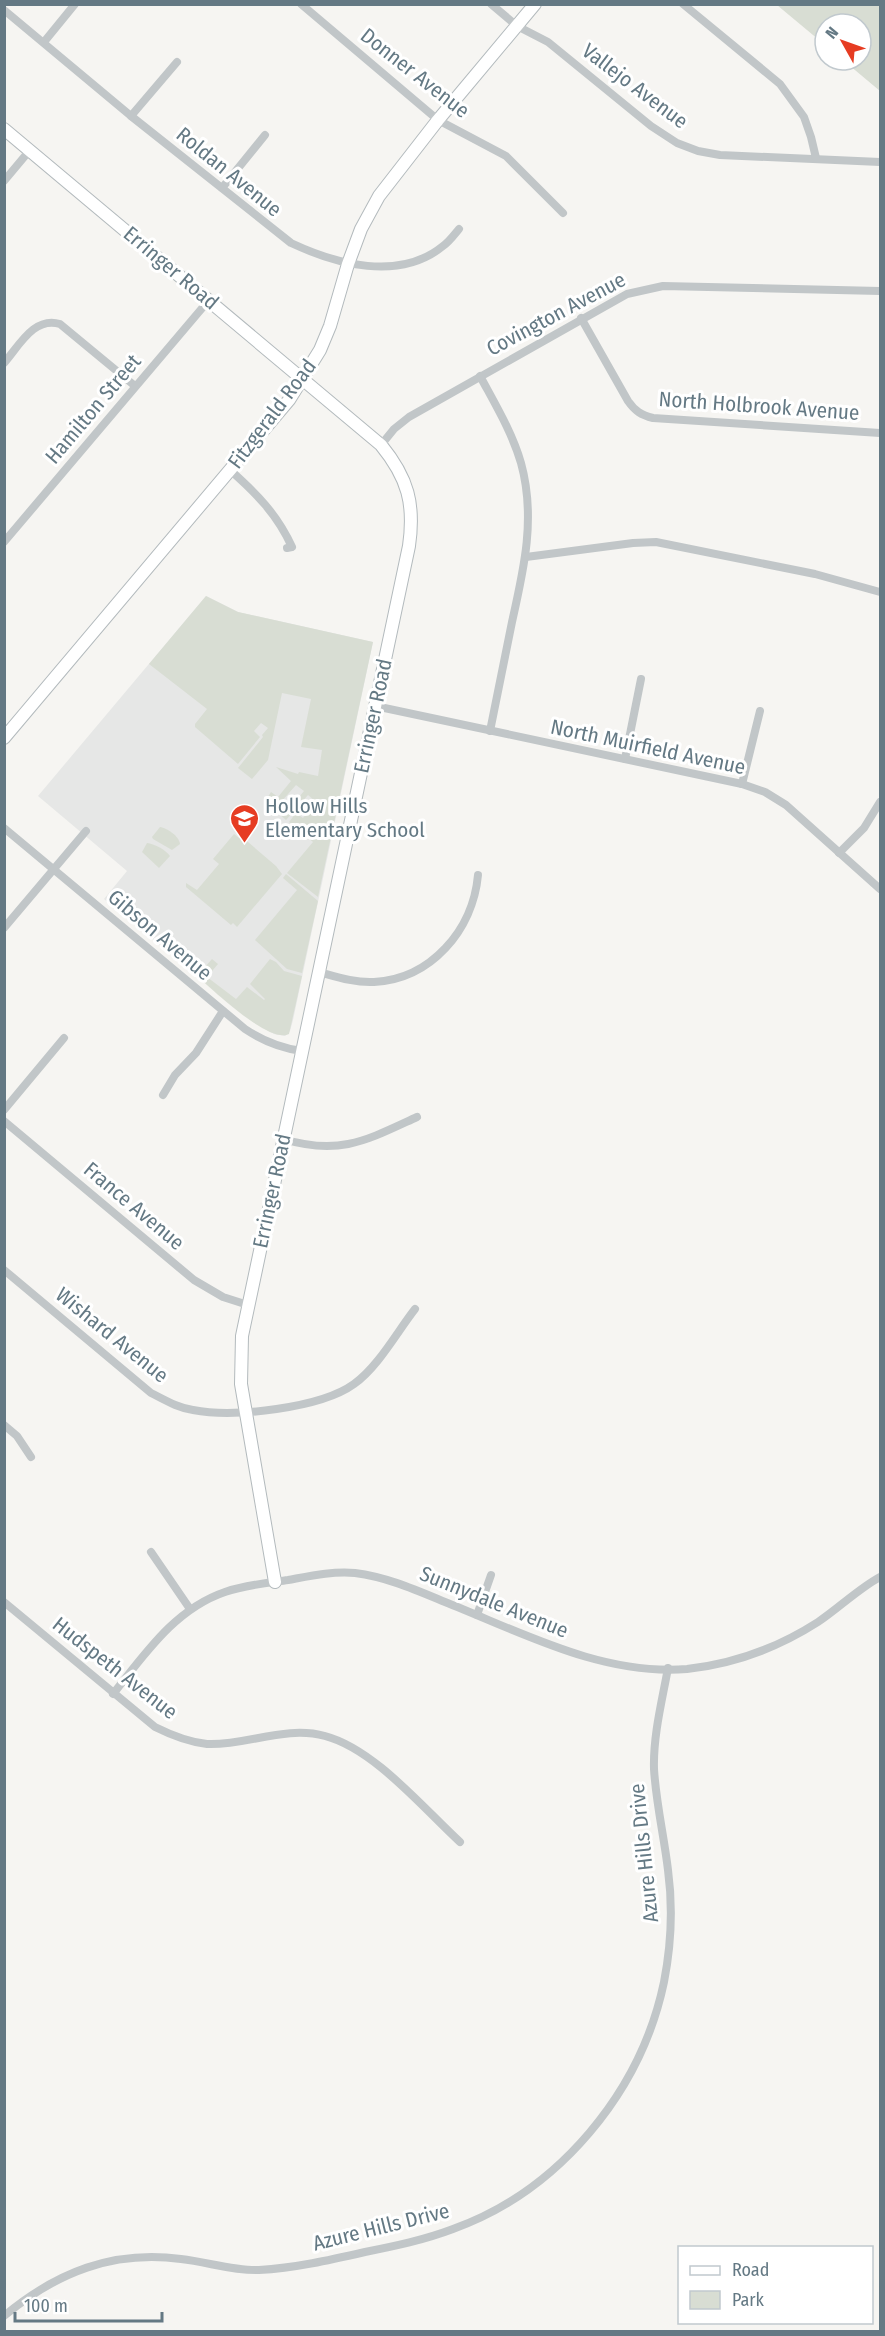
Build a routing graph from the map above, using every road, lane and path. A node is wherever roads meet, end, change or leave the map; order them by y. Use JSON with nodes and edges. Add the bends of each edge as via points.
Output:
{"nodes":[{"id":1,"x":75,"y":4,"type":"edge"},
{"id":2,"x":301,"y":4,"type":"edge"},
{"id":3,"x":491,"y":4,"type":"edge"},
{"id":4,"x":535,"y":4,"type":"edge"},
{"id":5,"x":683,"y":4,"type":"edge"},
{"id":6,"x":4,"y":10,"type":"edge"},
{"id":7,"x":517,"y":26,"type":"junction"},
{"id":8,"x":44,"y":42,"type":"junction"},
{"id":9,"x":177,"y":62,"type":"dead end"},
{"id":10,"x":131,"y":116,"type":"junction"},
{"id":11,"x":438,"y":120,"type":"junction"},
{"id":12,"x":4,"y":129,"type":"edge"},
{"id":13,"x":265,"y":135,"type":"dead end"},
{"id":14,"x":30,"y":150,"type":"junction"},
{"id":15,"x":816,"y":158,"type":"junction"},
{"id":16,"x":880,"y":162,"type":"edge"},
{"id":17,"x":4,"y":181,"type":"edge"},
{"id":18,"x":222,"y":188,"type":"junction"},
{"id":19,"x":563,"y":213,"type":"dead end"},
{"id":20,"x":459,"y":229,"type":"dead end"},
{"id":21,"x":348,"y":264,"type":"junction"},
{"id":22,"x":880,"y":291,"type":"edge"},
{"id":23,"x":210,"y":300,"type":"junction"},
{"id":24,"x":581,"y":318,"type":"junction"},
{"id":25,"x":4,"y":363,"type":"edge"},
{"id":26,"x":480,"y":376,"type":"junction"},
{"id":27,"x":303,"y":379,"type":"junction"},
{"id":28,"x":135,"y":386,"type":"junction"},
{"id":29,"x":880,"y":433,"type":"edge"},
{"id":30,"x":381,"y":445,"type":"junction"},
{"id":31,"x":230,"y":470,"type":"junction"},
{"id":32,"x":4,"y":542,"type":"edge"},
{"id":33,"x":287,"y":548,"type":"dead end"},
{"id":34,"x":526,"y":557,"type":"junction"},
{"id":35,"x":880,"y":592,"type":"edge"},
{"id":36,"x":641,"y":679,"type":"dead end"},
{"id":37,"x":375,"y":706,"type":"junction"},
{"id":38,"x":760,"y":711,"type":"dead end"},
{"id":39,"x":490,"y":731,"type":"junction"},
{"id":40,"x":4,"y":738,"type":"edge"},
{"id":41,"x":625,"y":759,"type":"junction"},
{"id":42,"x":742,"y":784,"type":"junction"},
{"id":43,"x":880,"y":802,"type":"edge"},
{"id":44,"x":4,"y":828,"type":"edge"},
{"id":45,"x":86,"y":831,"type":"dead end"},
{"id":46,"x":838,"y":853,"type":"junction"},
{"id":47,"x":54,"y":869,"type":"junction"},
{"id":48,"x":478,"y":875,"type":"dead end"},
{"id":49,"x":880,"y":890,"type":"edge"},
{"id":50,"x":4,"y":928,"type":"edge"},
{"id":51,"x":319,"y":972,"type":"junction"},
{"id":52,"x":222,"y":1011,"type":"junction"},
{"id":53,"x":64,"y":1038,"type":"dead end"},
{"id":54,"x":302,"y":1052,"type":"junction"},
{"id":55,"x":163,"y":1095,"type":"dead end"},
{"id":56,"x":4,"y":1110,"type":"edge"},
{"id":57,"x":417,"y":1117,"type":"dead end"},
{"id":58,"x":4,"y":1121,"type":"edge"},
{"id":59,"x":283,"y":1139,"type":"junction"},
{"id":60,"x":4,"y":1270,"type":"edge"},
{"id":61,"x":248,"y":1305,"type":"junction"},
{"id":62,"x":415,"y":1309,"type":"dead end"},
{"id":63,"x":245,"y":1411,"type":"junction"},
{"id":64,"x":4,"y":1425,"type":"edge"},
{"id":65,"x":31,"y":1457,"type":"dead end"},
{"id":66,"x":151,"y":1552,"type":"dead end"},
{"id":67,"x":491,"y":1575,"type":"dead end"},
{"id":68,"x":880,"y":1577,"type":"edge"},
{"id":69,"x":275,"y":1582,"type":"junction"},
{"id":70,"x":4,"y":1602,"type":"edge"},
{"id":71,"x":190,"y":1609,"type":"junction"},
{"id":72,"x":477,"y":1615,"type":"junction"},
{"id":73,"x":668,"y":1668,"type":"junction"},
{"id":74,"x":113,"y":1694,"type":"junction"},
{"id":75,"x":460,"y":1842,"type":"dead end"},
{"id":76,"x":4,"y":2316,"type":"edge"}],
"edges":[{"from":1,"to":8,"type":"street"},
{"from":2,"to":11,"type":"street","name":"Donner Avenue"},
{"from":3,"to":7,"type":"street","name":"Vallejo Avenue"},
{"from":4,"to":7,"type":"main road","name":"Fitzgerald Road"},
{"from":5,"to":15,"type":"street","via":[[780,84],[804,117]]},
{"from":6,"to":8,"type":"street","name":"Roldan Avenue"},
{"from":7,"to":11,"type":"main road","name":"Fitzgerald Road"},
{"from":7,"to":15,"type":"street","name":"Vallejo Avenue","via":[[548,42],[677,143],[720,155]]},
{"from":8,"to":10,"type":"street","name":"Roldan Avenue"},
{"from":9,"to":10,"type":"street"},
{"from":10,"to":18,"type":"street","name":"Roldan Avenue"},
{"from":11,"to":19,"type":"street","name":"Donner Avenue","via":[[506,156]]},
{"from":11,"to":21,"type":"main road","name":"Fitzgerald Road","via":[[379,196]]},
{"from":12,"to":14,"type":"main road","name":"Erringer Road"},
{"from":13,"to":18,"type":"street"},
{"from":14,"to":17,"type":"street"},
{"from":14,"to":23,"type":"main road","name":"Erringer Road"},
{"from":15,"to":16,"type":"street","name":"Vallejo Avenue"},
{"from":18,"to":21,"type":"street","name":"Roldan Avenue","via":[[291,243]]},
{"from":20,"to":21,"type":"street","name":"Roldan Avenue","via":[[442,247],[410,262],[378,267]]},
{"from":21,"to":27,"type":"main road","name":"Fitzgerald Road","via":[[330,326]]},
{"from":22,"to":24,"type":"street","name":"Covington Avenue","via":[[663,286],[627,294]]},
{"from":23,"to":27,"type":"main road","name":"Erringer Road"},
{"from":23,"to":28,"type":"street","name":"Hamilton Street"},
{"from":24,"to":26,"type":"street","name":"Covington Avenue"},
{"from":24,"to":29,"type":"street","name":"North Holbrook Avenue","via":[[628,401],[643,416]]},
{"from":25,"to":28,"type":"street","via":[[38,325],[53,322]]},
{"from":26,"to":30,"type":"street","name":"Covington Avenue","via":[[409,417]]},
{"from":26,"to":34,"type":"street","via":[[506,423],[521,465],[528,512]]},
{"from":27,"to":30,"type":"main road","name":"Erringer Road"},
{"from":27,"to":31,"type":"main road","name":"Fitzgerald Road"},
{"from":28,"to":32,"type":"street","name":"Hamilton Street"},
{"from":30,"to":37,"type":"main road","name":"Erringer Road","via":[[405,481],[412,524]]},
{"from":31,"to":33,"type":"street","via":[[269,507],[292,547]]},
{"from":31,"to":40,"type":"main road","name":"Fitzgerald Road"},
{"from":34,"to":35,"type":"street","via":[[656,542],[815,574]]},
{"from":34,"to":39,"type":"street"},
{"from":36,"to":41,"type":"street"},
{"from":37,"to":39,"type":"street","name":"North Muirfield Avenue"},
{"from":37,"to":51,"type":"main road","name":"Erringer Road"},
{"from":38,"to":42,"type":"street"},
{"from":39,"to":41,"type":"street","name":"North Muirfield Avenue"},
{"from":41,"to":42,"type":"street","name":"North Muirfield Avenue"},
{"from":42,"to":46,"type":"street","name":"North Muirfield Avenue","via":[[786,805]]},
{"from":43,"to":46,"type":"street","via":[[864,828]]},
{"from":44,"to":47,"type":"street","name":"Gibson Avenue"},
{"from":45,"to":47,"type":"street"},
{"from":46,"to":49,"type":"street","name":"North Muirfield Avenue"},
{"from":47,"to":50,"type":"street"},
{"from":47,"to":52,"type":"street","name":"Gibson Avenue"},
{"from":48,"to":51,"type":"street","via":[[473,903],[462,927],[447,948],[425,965],[402,976],[374,982],[348,981]]},
{"from":51,"to":54,"type":"main road","name":"Erringer Road"},
{"from":52,"to":54,"type":"street","name":"Gibson Avenue","via":[[262,1040]]},
{"from":52,"to":55,"type":"street"},
{"from":53,"to":56,"type":"street"},
{"from":54,"to":59,"type":"main road","name":"Erringer Road"},
{"from":57,"to":59,"type":"street","via":[[346,1145],[316,1147]]},
{"from":58,"to":61,"type":"street","name":"France Avenue","via":[[194,1280],[223,1297]]},
{"from":59,"to":61,"type":"main road","name":"Erringer Road"},
{"from":60,"to":63,"type":"street","name":"Wishard Avenue","via":[[151,1393],[193,1410]]},
{"from":61,"to":63,"type":"main road","name":"Erringer Road","via":[[240,1361]]},
{"from":62,"to":63,"type":"street","name":"Wishard Avenue","via":[[366,1374],[342,1392],[311,1404]]},
{"from":63,"to":69,"type":"main road","name":"Erringer Road"},
{"from":64,"to":65,"type":"street"},
{"from":66,"to":71,"type":"street"},
{"from":67,"to":72,"type":"street"},
{"from":68,"to":73,"type":"street","name":"Sunnydale Avenue","via":[[788,1639],[721,1663]]},
{"from":69,"to":71,"type":"street","name":"Sunnydale Avenue","via":[[226,1592]]},
{"from":69,"to":72,"type":"street","name":"Sunnydale Avenue","via":[[354,1573],[401,1584]]},
{"from":70,"to":74,"type":"street","name":"Hudspeth Avenue"},
{"from":71,"to":74,"type":"street","name":"Sunnydale Avenue","via":[[170,1626]]},
{"from":72,"to":73,"type":"street","name":"Sunnydale Avenue","via":[[602,1661]]},
{"from":73,"to":76,"type":"street","name":"Azure Hills Drive","via":[[654,1764],[671,1901],[664,1983],[651,2030],[630,2076],[603,2117],[570,2155],[535,2185],[496,2209],[455,2229],[411,2242],[276,2269],[235,2269],[155,2257],[119,2259],[58,2278]]},
{"from":74,"to":75,"type":"street","name":"Hudspeth Avenue","via":[[155,1727],[191,1742],[222,1743],[300,1732],[345,1742],[373,1760]]}]}
